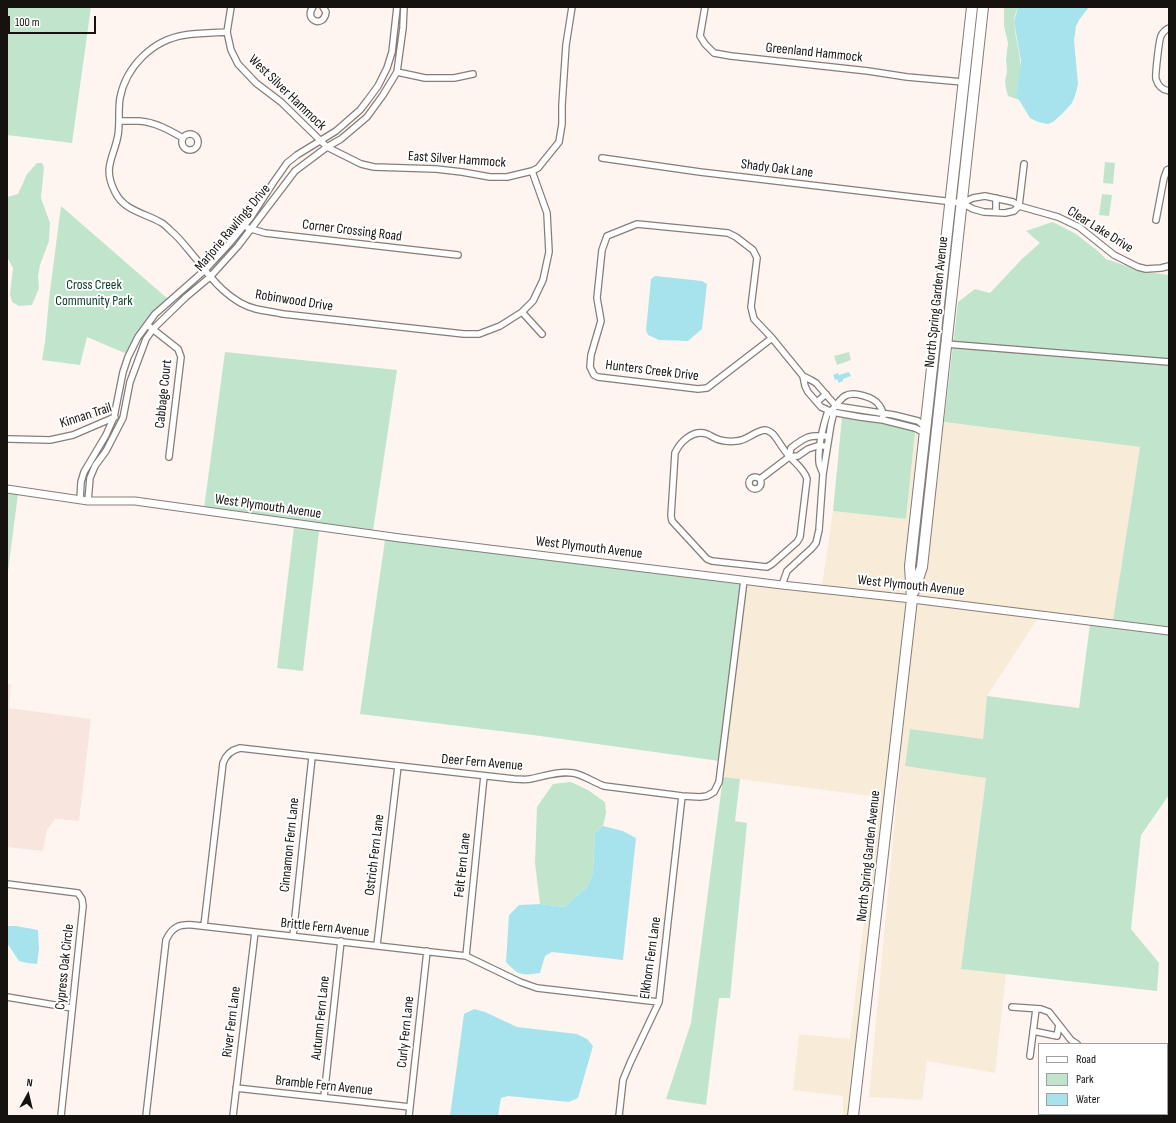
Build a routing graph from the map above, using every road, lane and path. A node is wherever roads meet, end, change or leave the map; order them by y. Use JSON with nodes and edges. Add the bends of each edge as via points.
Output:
{"nodes":[{"id":1,"x":231,"y":7,"type":"edge"},
{"id":2,"x":313,"y":7,"type":"edge"},
{"id":3,"x":323,"y":7,"type":"edge"},
{"id":4,"x":397,"y":7,"type":"edge"},
{"id":5,"x":404,"y":7,"type":"edge"},
{"id":6,"x":572,"y":7,"type":"edge"},
{"id":7,"x":705,"y":7,"type":"edge"},
{"id":8,"x":972,"y":7,"type":"edge"},
{"id":9,"x":983,"y":7,"type":"edge"},
{"id":10,"x":1169,"y":28,"type":"edge"},
{"id":11,"x":227,"y":32,"type":"junction"},
{"id":12,"x":397,"y":72,"type":"junction"},
{"id":13,"x":472,"y":74,"type":"dead end"},
{"id":14,"x":963,"y":82,"type":"junction"},
{"id":15,"x":1169,"y":91,"type":"edge"},
{"id":16,"x":120,"y":121,"type":"junction"},
{"id":17,"x":183,"y":138,"type":"dead end"},
{"id":18,"x":320,"y":141,"type":"junction"},
{"id":19,"x":327,"y":147,"type":"junction"},
{"id":20,"x":602,"y":158,"type":"dead end"},
{"id":21,"x":1024,"y":164,"type":"dead end"},
{"id":22,"x":1169,"y":169,"type":"edge"},
{"id":23,"x":532,"y":171,"type":"junction"},
{"id":24,"x":996,"y":198,"type":"junction"},
{"id":25,"x":950,"y":201,"type":"junction"},
{"id":26,"x":962,"y":203,"type":"junction"},
{"id":27,"x":1019,"y":206,"type":"junction"},
{"id":28,"x":996,"y":212,"type":"junction"},
{"id":29,"x":1156,"y":220,"type":"dead end"},
{"id":30,"x":244,"y":226,"type":"junction"},
{"id":31,"x":250,"y":229,"type":"junction"},
{"id":32,"x":458,"y":255,"type":"dead end"},
{"id":33,"x":1169,"y":266,"type":"edge"},
{"id":34,"x":204,"y":270,"type":"junction"},
{"id":35,"x":210,"y":277,"type":"junction"},
{"id":36,"x":522,"y":312,"type":"junction"},
{"id":37,"x":146,"y":324,"type":"junction"},
{"id":38,"x":153,"y":329,"type":"junction"},
{"id":39,"x":542,"y":334,"type":"dead end"},
{"id":40,"x":772,"y":338,"type":"junction"},
{"id":41,"x":946,"y":344,"type":"junction"},
{"id":42,"x":1169,"y":362,"type":"edge"},
{"id":43,"x":803,"y":376,"type":"junction"},
{"id":44,"x":826,"y":394,"type":"junction"},
{"id":45,"x":817,"y":402,"type":"junction"},
{"id":46,"x":836,"y":406,"type":"junction"},
{"id":47,"x":927,"y":408,"type":"junction"},
{"id":48,"x":832,"y":412,"type":"junction"},
{"id":49,"x":883,"y":413,"type":"junction"},
{"id":50,"x":114,"y":417,"type":"junction"},
{"id":51,"x":123,"y":418,"type":"junction"},
{"id":52,"x":882,"y":420,"type":"junction"},
{"id":53,"x":937,"y":429,"type":"junction"},
{"id":54,"x":925,"y":430,"type":"junction"},
{"id":55,"x":822,"y":436,"type":"junction"},
{"id":56,"x":829,"y":436,"type":"junction"},
{"id":57,"x":808,"y":437,"type":"junction"},
{"id":58,"x":9,"y":439,"type":"dead end"},
{"id":59,"x":820,"y":446,"type":"junction"},
{"id":60,"x":828,"y":446,"type":"junction"},
{"id":61,"x":935,"y":446,"type":"junction"},
{"id":62,"x":811,"y":448,"type":"junction"},
{"id":63,"x":169,"y":457,"type":"dead end"},
{"id":64,"x":789,"y":457,"type":"junction"},
{"id":65,"x":823,"y":474,"type":"junction"},
{"id":66,"x":760,"y":479,"type":"dead end"},
{"id":67,"x":7,"y":489,"type":"edge"},
{"id":68,"x":80,"y":500,"type":"junction"},
{"id":69,"x":88,"y":501,"type":"junction"},
{"id":70,"x":744,"y":580,"type":"junction"},
{"id":71,"x":782,"y":585,"type":"junction"},
{"id":72,"x":912,"y":599,"type":"junction"},
{"id":73,"x":1169,"y":631,"type":"edge"},
{"id":74,"x":312,"y":757,"type":"junction"},
{"id":75,"x":398,"y":766,"type":"junction"},
{"id":76,"x":484,"y":776,"type":"junction"},
{"id":77,"x":682,"y":796,"type":"junction"},
{"id":78,"x":7,"y":884,"type":"edge"},
{"id":79,"x":204,"y":926,"type":"junction"},
{"id":80,"x":255,"y":932,"type":"junction"},
{"id":81,"x":293,"y":936,"type":"junction"},
{"id":82,"x":341,"y":941,"type":"junction"},
{"id":83,"x":377,"y":946,"type":"junction"},
{"id":84,"x":427,"y":951,"type":"junction"},
{"id":85,"x":466,"y":956,"type":"junction"},
{"id":86,"x":7,"y":997,"type":"edge"},
{"id":87,"x":659,"y":1002,"type":"junction"},
{"id":88,"x":1012,"y":1007,"type":"dead end"},
{"id":89,"x":72,"y":1008,"type":"junction"},
{"id":90,"x":1036,"y":1009,"type":"junction"},
{"id":91,"x":1059,"y":1025,"type":"junction"},
{"id":92,"x":1033,"y":1031,"type":"junction"},
{"id":93,"x":1076,"y":1043,"type":"edge"},
{"id":94,"x":1030,"y":1056,"type":"dead end"},
{"id":95,"x":236,"y":1088,"type":"junction"},
{"id":96,"x":324,"y":1097,"type":"junction"},
{"id":97,"x":410,"y":1108,"type":"junction"},
{"id":98,"x":61,"y":1116,"type":"edge"},
{"id":99,"x":146,"y":1116,"type":"edge"},
{"id":100,"x":234,"y":1116,"type":"edge"},
{"id":101,"x":409,"y":1116,"type":"edge"},
{"id":102,"x":619,"y":1116,"type":"edge"},
{"id":103,"x":853,"y":1116,"type":"edge"}],
"edges":[{"from":1,"to":11,"type":"street","name":"West Silver Hammock"},
{"from":2,"to":3,"type":"street","via":[[310,16],[317,21],[325,17]]},
{"from":4,"to":18,"type":"street","name":"Marjorie Rawlings Drive","via":[[392,52],[378,86],[360,110]]},
{"from":5,"to":12,"type":"street","name":"Marjorie Rawlings Drive"},
{"from":6,"to":23,"type":"street","name":"East Silver Hammock","via":[[566,45],[559,142],[538,168]]},
{"from":7,"to":14,"type":"street","name":"Greenland Hammock","via":[[700,36],[714,53],[907,78]]},
{"from":8,"to":14,"type":"highway","name":"North Spring Garden Avenue"},
{"from":9,"to":26,"type":"highway","name":"North Spring Garden Avenue"},
{"from":10,"to":15,"type":"street","via":[[1160,37],[1155,78],[1159,86]]},
{"from":11,"to":16,"type":"street","name":"Robinwood Drive","via":[[184,35],[166,40],[152,48],[139,59],[125,80],[120,100]]},
{"from":11,"to":18,"type":"street","name":"West Silver Hammock","via":[[231,50],[238,64]]},
{"from":12,"to":13,"type":"street","via":[[425,78],[454,78]]},
{"from":12,"to":19,"type":"street","name":"Marjorie Rawlings Drive","via":[[367,117],[341,140]]},
{"from":14,"to":25,"type":"highway","name":"North Spring Garden Avenue"},
{"from":16,"to":17,"type":"street","via":[[152,124],[166,128]]},
{"from":16,"to":34,"type":"street","name":"Robinwood Drive","via":[[117,144],[109,167],[115,194],[133,211],[161,223],[180,238]]},
{"from":18,"to":19,"type":"street","name":"West Silver Hammock"},
{"from":18,"to":30,"type":"street","name":"Marjorie Rawlings Drive","via":[[287,164]]},
{"from":19,"to":23,"type":"street","name":"East Silver Hammock","via":[[361,164],[374,167],[436,169],[490,177],[507,177]]},
{"from":19,"to":31,"type":"street","name":"Marjorie Rawlings Drive","via":[[295,171]]},
{"from":20,"to":25,"type":"street","name":"Shady Oak Lane"},
{"from":21,"to":27,"type":"street"},
{"from":22,"to":29,"type":"street","via":[[1164,178]]},
{"from":23,"to":36,"type":"street","name":"Robinwood Drive","via":[[547,212],[549,252],[543,280],[533,301]]},
{"from":24,"to":26,"type":"street","name":"Clear Lake Drive","via":[[985,196]]},
{"from":24,"to":27,"type":"street","name":"Clear Lake Drive"},
{"from":24,"to":28,"type":"street"},
{"from":25,"to":26,"type":"street","name":"Clear Lake Drive"},
{"from":25,"to":47,"type":"highway","name":"North Spring Garden Avenue"},
{"from":26,"to":28,"type":"street","name":"Clear Lake Drive","via":[[984,212]]},
{"from":26,"to":41,"type":"highway","name":"North Spring Garden Avenue"},
{"from":27,"to":28,"type":"street","name":"Clear Lake Drive","via":[[1014,211]]},
{"from":27,"to":33,"type":"street","name":"Clear Lake Drive","via":[[1058,217],[1079,227],[1114,255],[1138,267],[1146,269]]},
{"from":30,"to":31,"type":"street","name":"Corner Crossing Road"},
{"from":30,"to":34,"type":"street","name":"Marjorie Rawlings Drive"},
{"from":31,"to":32,"type":"street","name":"Corner Crossing Road","via":[[265,233]]},
{"from":31,"to":35,"type":"street","name":"Marjorie Rawlings Drive"},
{"from":34,"to":35,"type":"street","name":"Robinwood Drive"},
{"from":34,"to":37,"type":"street","name":"Marjorie Rawlings Drive"},
{"from":35,"to":36,"type":"street","name":"Robinwood Drive","via":[[226,292],[246,305],[291,315],[479,334],[500,326]]},
{"from":35,"to":38,"type":"street","name":"Marjorie Rawlings Drive"},
{"from":36,"to":39,"type":"street"},
{"from":37,"to":38,"type":"street","name":"Cabbage Court"},
{"from":37,"to":50,"type":"street","name":"Marjorie Rawlings Drive","via":[[128,357]]},
{"from":38,"to":51,"type":"street","name":"Marjorie Rawlings Drive","via":[[146,339],[130,382]]},
{"from":38,"to":63,"type":"street","name":"Cabbage Court","via":[[178,349],[181,357]]},
{"from":40,"to":40,"type":"street","name":"Hunters Creek Drive","via":[[754,319],[751,307],[757,258],[753,250],[736,237],[728,233],[637,224],[607,236],[602,250],[597,298],[601,321],[590,362],[594,375],[703,389]]},
{"from":40,"to":43,"type":"street","name":"Hunters Creek Drive"},
{"from":41,"to":42,"type":"street"},
{"from":41,"to":53,"type":"highway","name":"North Spring Garden Avenue"},
{"from":43,"to":44,"type":"street","name":"Hunters Creek Drive","via":[[816,383]]},
{"from":43,"to":45,"type":"street","name":"Hunters Creek Drive","via":[[808,392]]},
{"from":44,"to":45,"type":"street"},
{"from":44,"to":46,"type":"street","name":"Hunters Creek Drive"},
{"from":45,"to":48,"type":"street","name":"Hunters Creek Drive"},
{"from":46,"to":48,"type":"street"},
{"from":46,"to":49,"type":"street"},
{"from":46,"to":49,"type":"street","via":[[848,394],[863,395],[877,402]]},
{"from":47,"to":53,"type":"highway"},
{"from":47,"to":54,"type":"highway","name":"North Spring Garden Avenue"},
{"from":48,"to":52,"type":"street","name":"Hunters Creek Drive"},
{"from":48,"to":55,"type":"street","via":[[827,414]]},
{"from":48,"to":56,"type":"street"},
{"from":49,"to":52,"type":"street"},
{"from":49,"to":54,"type":"street","via":[[918,421]]},
{"from":50,"to":51,"type":"street","name":"Kinnan Trail"},
{"from":50,"to":58,"type":"street","name":"Kinnan Trail","via":[[73,435],[50,440]]},
{"from":50,"to":68,"type":"street","name":"Marjorie Rawlings Drive","via":[[84,472]]},
{"from":51,"to":69,"type":"street","name":"Marjorie Rawlings Drive","via":[[92,472]]},
{"from":52,"to":54,"type":"street","name":"Hunters Creek Drive"},
{"from":53,"to":61,"type":"highway","name":"North Spring Garden Avenue"},
{"from":54,"to":61,"type":"highway","via":[[929,429],[931,432]]},
{"from":54,"to":72,"type":"highway","name":"North Spring Garden Avenue","via":[[910,566]]},
{"from":55,"to":56,"type":"street"},
{"from":55,"to":57,"type":"street"},
{"from":55,"to":59,"type":"street"},
{"from":56,"to":60,"type":"street"},
{"from":57,"to":62,"type":"street"},
{"from":57,"to":64,"type":"street","via":[[791,448]]},
{"from":59,"to":60,"type":"street"},
{"from":59,"to":62,"type":"street"},
{"from":59,"to":65,"type":"street","via":[[819,463]]},
{"from":60,"to":65,"type":"street"},
{"from":61,"to":72,"type":"highway","name":"North Spring Garden Avenue","via":[[922,566]]},
{"from":62,"to":64,"type":"street","via":[[798,456]]},
{"from":64,"to":64,"type":"street","via":[[768,430],[758,431],[736,441],[716,439],[704,433],[691,435],[675,453],[670,516],[672,521],[707,559],[767,567],[800,537],[806,479],[804,472]]},
{"from":64,"to":66,"type":"street"},
{"from":65,"to":71,"type":"street","via":[[816,543],[787,571]]},
{"from":67,"to":68,"type":"street","name":"West Plymouth Avenue"},
{"from":68,"to":69,"type":"street","name":"West Plymouth Avenue"},
{"from":69,"to":70,"type":"street","name":"West Plymouth Avenue","via":[[135,501],[400,538]]},
{"from":70,"to":71,"type":"street","name":"West Plymouth Avenue"},
{"from":70,"to":77,"type":"street","name":"Deer Fern Avenue","via":[[719,782],[714,792],[707,796]]},
{"from":71,"to":72,"type":"street","name":"West Plymouth Avenue"},
{"from":72,"to":73,"type":"street","name":"West Plymouth Avenue"},
{"from":72,"to":103,"type":"highway","name":"North Spring Garden Avenue"},
{"from":74,"to":75,"type":"street","name":"Deer Fern Avenue"},
{"from":74,"to":79,"type":"street","name":"Deer Fern Avenue","via":[[240,748],[225,757]]},
{"from":74,"to":81,"type":"street","name":"Cinnamon Fern Lane"},
{"from":75,"to":76,"type":"street","name":"Deer Fern Avenue"},
{"from":75,"to":83,"type":"street","name":"Ostrich Fern Lane"},
{"from":76,"to":77,"type":"street","name":"Deer Fern Avenue","via":[[529,779],[553,773],[574,773],[604,786]]},
{"from":76,"to":85,"type":"street","name":"Felt Fern Lane"},
{"from":77,"to":87,"type":"street","name":"Elkhorn Fern Lane"},
{"from":78,"to":89,"type":"street","name":"Cypress Oak Circle","via":[[78,894],[82,899]]},
{"from":79,"to":80,"type":"street","name":"Brittle Fern Avenue"},
{"from":79,"to":99,"type":"street","name":"Brittle Fern Avenue","via":[[183,924],[169,932],[166,940]]},
{"from":80,"to":81,"type":"street","name":"Brittle Fern Avenue"},
{"from":80,"to":95,"type":"street","name":"River Fern Lane"},
{"from":81,"to":82,"type":"street","name":"Brittle Fern Avenue"},
{"from":82,"to":83,"type":"street","name":"Brittle Fern Avenue"},
{"from":82,"to":96,"type":"street","name":"Autumn Fern Lane"},
{"from":83,"to":84,"type":"street","name":"Brittle Fern Avenue"},
{"from":84,"to":85,"type":"street","name":"Brittle Fern Avenue"},
{"from":84,"to":97,"type":"street","name":"Curly Fern Lane"},
{"from":85,"to":87,"type":"street","name":"Brittle Fern Avenue","via":[[537,988]]},
{"from":86,"to":89,"type":"street"},
{"from":87,"to":102,"type":"street","name":"Elkhorn Fern Lane","via":[[623,1080]]},
{"from":88,"to":90,"type":"street"},
{"from":89,"to":98,"type":"street","name":"Cypress Oak Circle"},
{"from":90,"to":91,"type":"street","via":[[1049,1012]]},
{"from":90,"to":92,"type":"street"},
{"from":91,"to":92,"type":"street","via":[[1057,1036]]},
{"from":91,"to":93,"type":"street"},
{"from":92,"to":94,"type":"street"},
{"from":95,"to":96,"type":"street","name":"Bramble Fern Avenue"},
{"from":95,"to":100,"type":"street","name":"River Fern Lane"},
{"from":96,"to":97,"type":"street","name":"Bramble Fern Avenue"},
{"from":97,"to":101,"type":"street","name":"Curly Fern Lane"}]}
